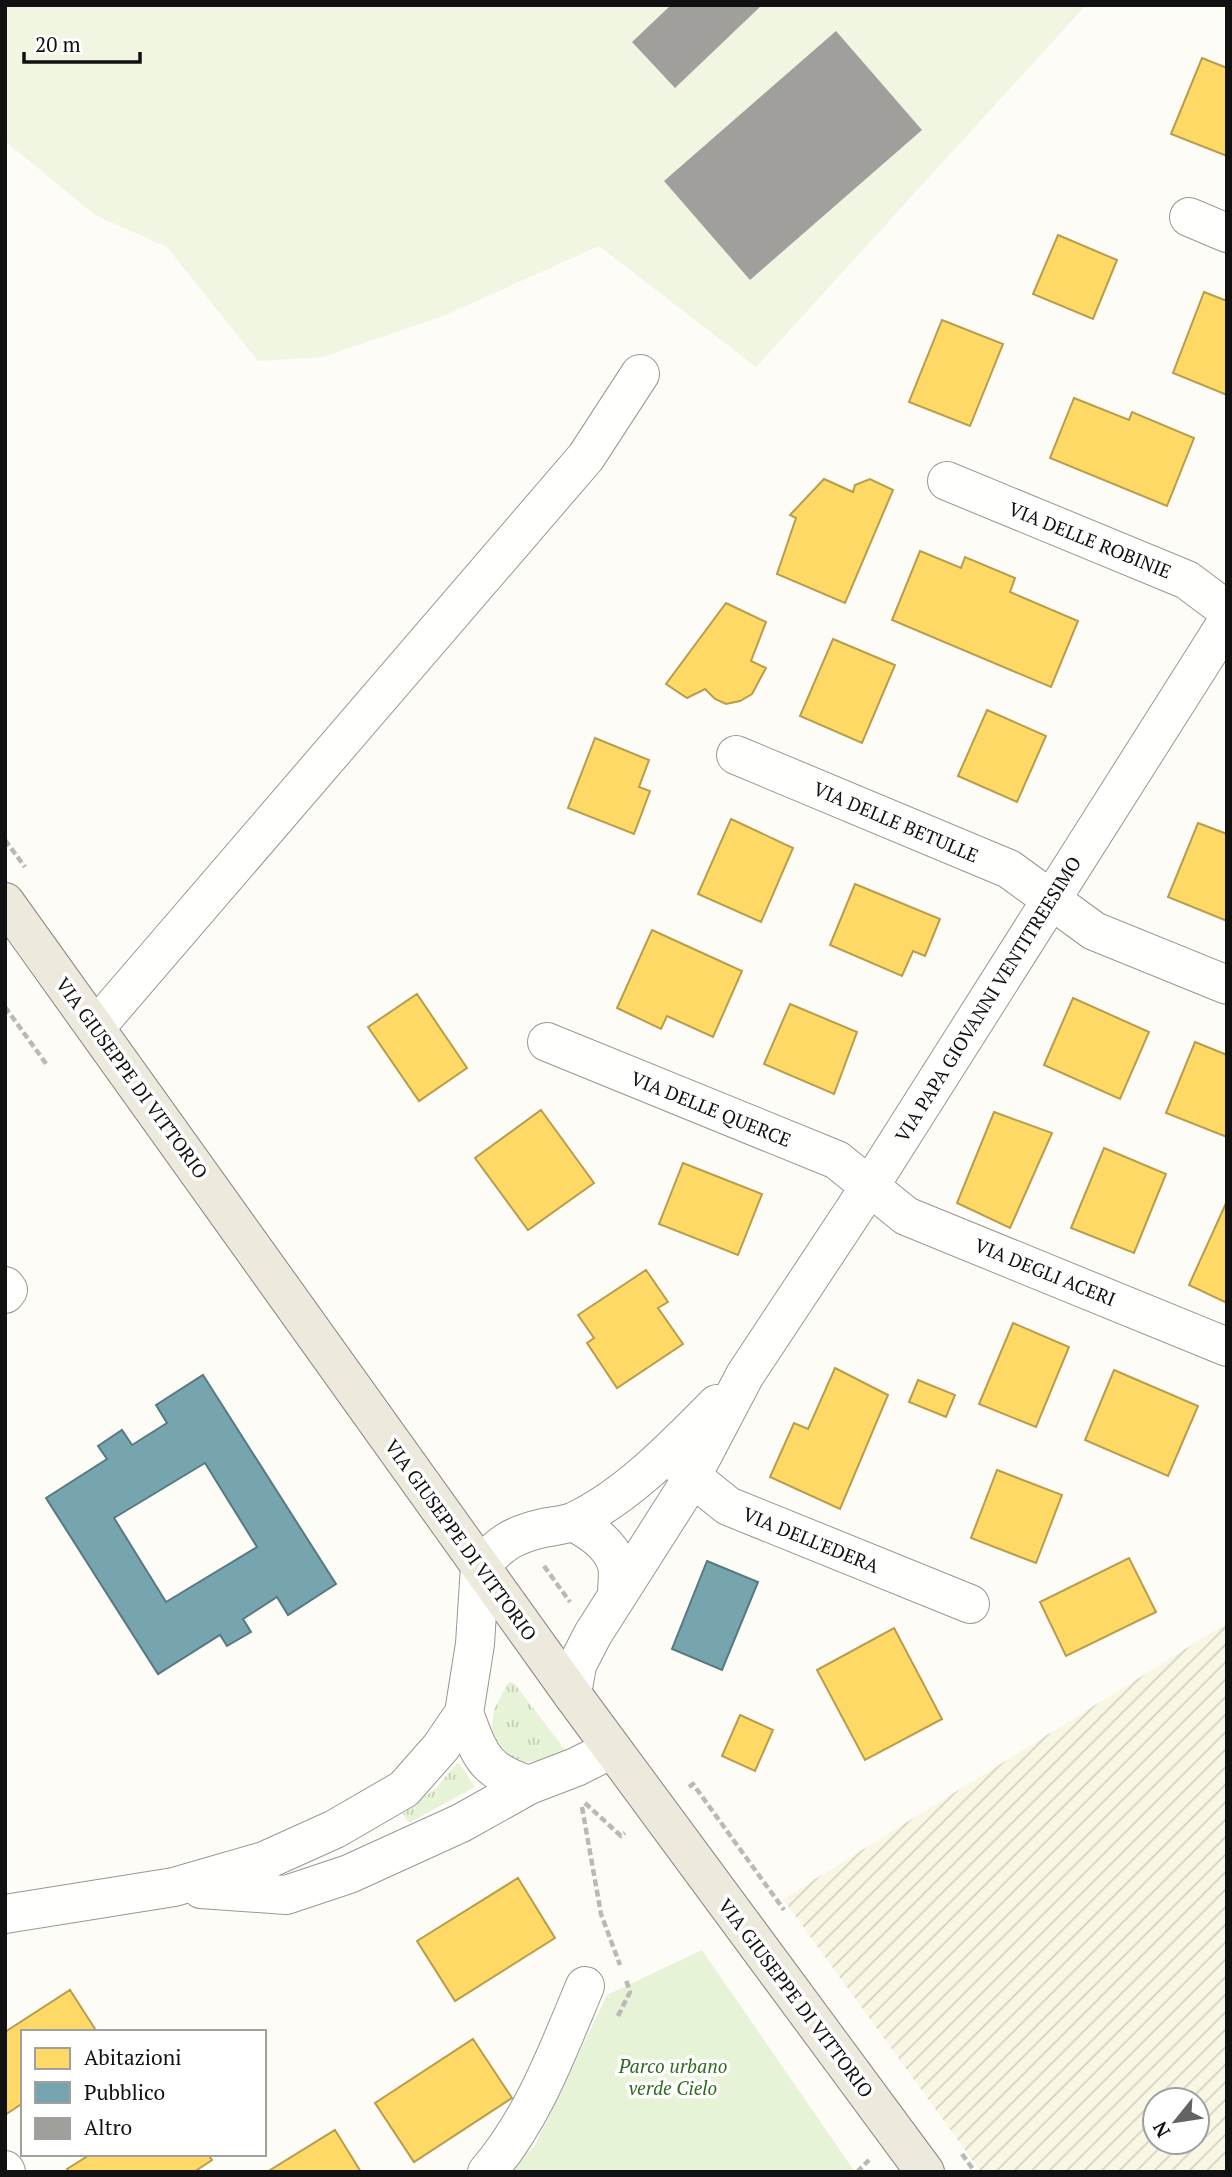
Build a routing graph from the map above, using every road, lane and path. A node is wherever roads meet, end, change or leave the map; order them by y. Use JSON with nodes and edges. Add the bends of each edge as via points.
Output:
{"nodes":[{"id":1,"x":1189,"y":217,"type":"dead end"},
{"id":2,"x":1227,"y":233,"type":"edge"},
{"id":3,"x":640,"y":374,"type":"dead end"},
{"id":4,"x":947,"y":481,"type":"dead end"},
{"id":5,"x":1227,"y":610,"type":"edge"},
{"id":6,"x":1227,"y":622,"type":"edge"},
{"id":7,"x":736,"y":755,"type":"dead end"},
{"id":8,"x":1050,"y":899,"type":"junction"},
{"id":9,"x":5,"y":902,"type":"edge"},
{"id":10,"x":1227,"y":985,"type":"edge"},
{"id":11,"x":5,"y":1007,"type":"edge"},
{"id":12,"x":96,"y":1027,"type":"junction"},
{"id":13,"x":547,"y":1042,"type":"dead end"},
{"id":14,"x":47,"y":1065,"type":"dead end"},
{"id":15,"x":870,"y":1186,"type":"junction"},
{"id":16,"x":5,"y":1286,"type":"edge"},
{"id":17,"x":5,"y":1294,"type":"edge"},
{"id":18,"x":1227,"y":1347,"type":"edge"},
{"id":19,"x":679,"y":1464,"type":"junction"},
{"id":20,"x":573,"y":1522,"type":"junction"},
{"id":21,"x":521,"y":1534,"type":"junction"},
{"id":22,"x":480,"y":1566,"type":"junction"},
{"id":23,"x":617,"y":1594,"type":"junction"},
{"id":24,"x":970,"y":1604,"type":"dead end"},
{"id":25,"x":593,"y":1634,"type":"junction"},
{"id":26,"x":572,"y":1694,"type":"junction"},
{"id":27,"x":464,"y":1713,"type":"junction"},
{"id":28,"x":612,"y":1749,"type":"junction"},
{"id":29,"x":529,"y":1785,"type":"junction"},
{"id":30,"x":658,"y":1810,"type":"junction"},
{"id":31,"x":174,"y":1887,"type":"junction"},
{"id":32,"x":5,"y":1914,"type":"edge"},
{"id":33,"x":790,"y":1917,"type":"dead end"},
{"id":34,"x":620,"y":1966,"type":"dead end"},
{"id":35,"x":625,"y":1979,"type":"dead end"},
{"id":36,"x":585,"y":1986,"type":"dead end"},
{"id":37,"x":613,"y":2026,"type":"dead end"},
{"id":38,"x":958,"y":2150,"type":"dead end"},
{"id":39,"x":916,"y":2168,"type":"edge"},
{"id":40,"x":487,"y":2172,"type":"edge"},
{"id":41,"x":975,"y":2172,"type":"edge"}],
"edges":[{"from":1,"to":2,"type":"street"},
{"from":3,"to":12,"type":"street","via":[[586,457]]},
{"from":4,"to":5,"type":"street","name":"VIA DELLE ROBINIE","via":[[1187,580]]},
{"from":6,"to":8,"type":"street","name":"VIA PAPA GIOVANNI VENTITREESIMO"},
{"from":7,"to":8,"type":"street","name":"VIA DELLE BETULLE","via":[[1009,869]]},
{"from":8,"to":10,"type":"street","name":"VIA DELLE BETULLE","via":[[1094,930]]},
{"from":8,"to":15,"type":"street","name":"VIA PAPA GIOVANNI VENTITREESIMO"},
{"from":9,"to":12,"type":"main road","name":"VIA GIUSEPPE DI VITTORIO"},
{"from":11,"to":14,"type":"path"},
{"from":12,"to":22,"type":"main road","name":"VIA GIUSEPPE DI VITTORIO"},
{"from":13,"to":15,"type":"street","name":"VIA DELLE QUERCE","via":[[837,1160]]},
{"from":15,"to":18,"type":"street","name":"VIA DEGLI ACERI","via":[[906,1216]]},
{"from":15,"to":19,"type":"street","name":"VIA PAPA GIOVANNI VENTITREESIMO","via":[[745,1375]]},
{"from":16,"to":17,"type":"street"},
{"from":19,"to":20,"type":"street","name":"VIA PAPA GIOVANNI VENTITREESIMO"},
{"from":19,"to":23,"type":"street","name":"VIA PAPA GIOVANNI VENTITREESIMO"},
{"from":19,"to":24,"type":"street","name":"VIA DELL'EDERA","via":[[728,1506]]},
{"from":20,"to":21,"type":"street","name":"VIA PAPA GIOVANNI VENTITREESIMO"},
{"from":20,"to":23,"type":"street","via":[[593,1532],[607,1547],[617,1564]]},
{"from":21,"to":22,"type":"street","name":"VIA PAPA GIOVANNI VENTITREESIMO","via":[[499,1546]]},
{"from":21,"to":25,"type":"path"},
{"from":22,"to":26,"type":"main road","name":"VIA GIUSEPPE DI VITTORIO"},
{"from":22,"to":27,"type":"street"},
{"from":23,"to":25,"type":"street","name":"VIA PAPA GIOVANNI VENTITREESIMO"},
{"from":25,"to":26,"type":"street","name":"VIA PAPA GIOVANNI VENTITREESIMO","via":[[577,1665]]},
{"from":26,"to":28,"type":"main road","name":"VIA GIUSEPPE DI VITTORIO"},
{"from":27,"to":29,"type":"street","via":[[478,1751],[494,1770]]},
{"from":27,"to":31,"type":"street","via":[[404,1789],[335,1829],[264,1861]]},
{"from":28,"to":29,"type":"street"},
{"from":28,"to":30,"type":"main road","name":"VIA GIUSEPPE DI VITTORIO"},
{"from":29,"to":31,"type":"street","via":[[349,1874],[286,1895]]},
{"from":30,"to":33,"type":"path","via":[[693,1784]]},
{"from":30,"to":34,"type":"path","via":[[621,1836],[581,1800],[601,1914]]},
{"from":30,"to":39,"type":"main road","name":"VIA GIUSEPPE DI VITTORIO"},
{"from":31,"to":32,"type":"street"},
{"from":35,"to":37,"type":"path","via":[[630,1992]]},
{"from":36,"to":40,"type":"street","via":[[544,2082]]},
{"from":38,"to":41,"type":"path"}]}
